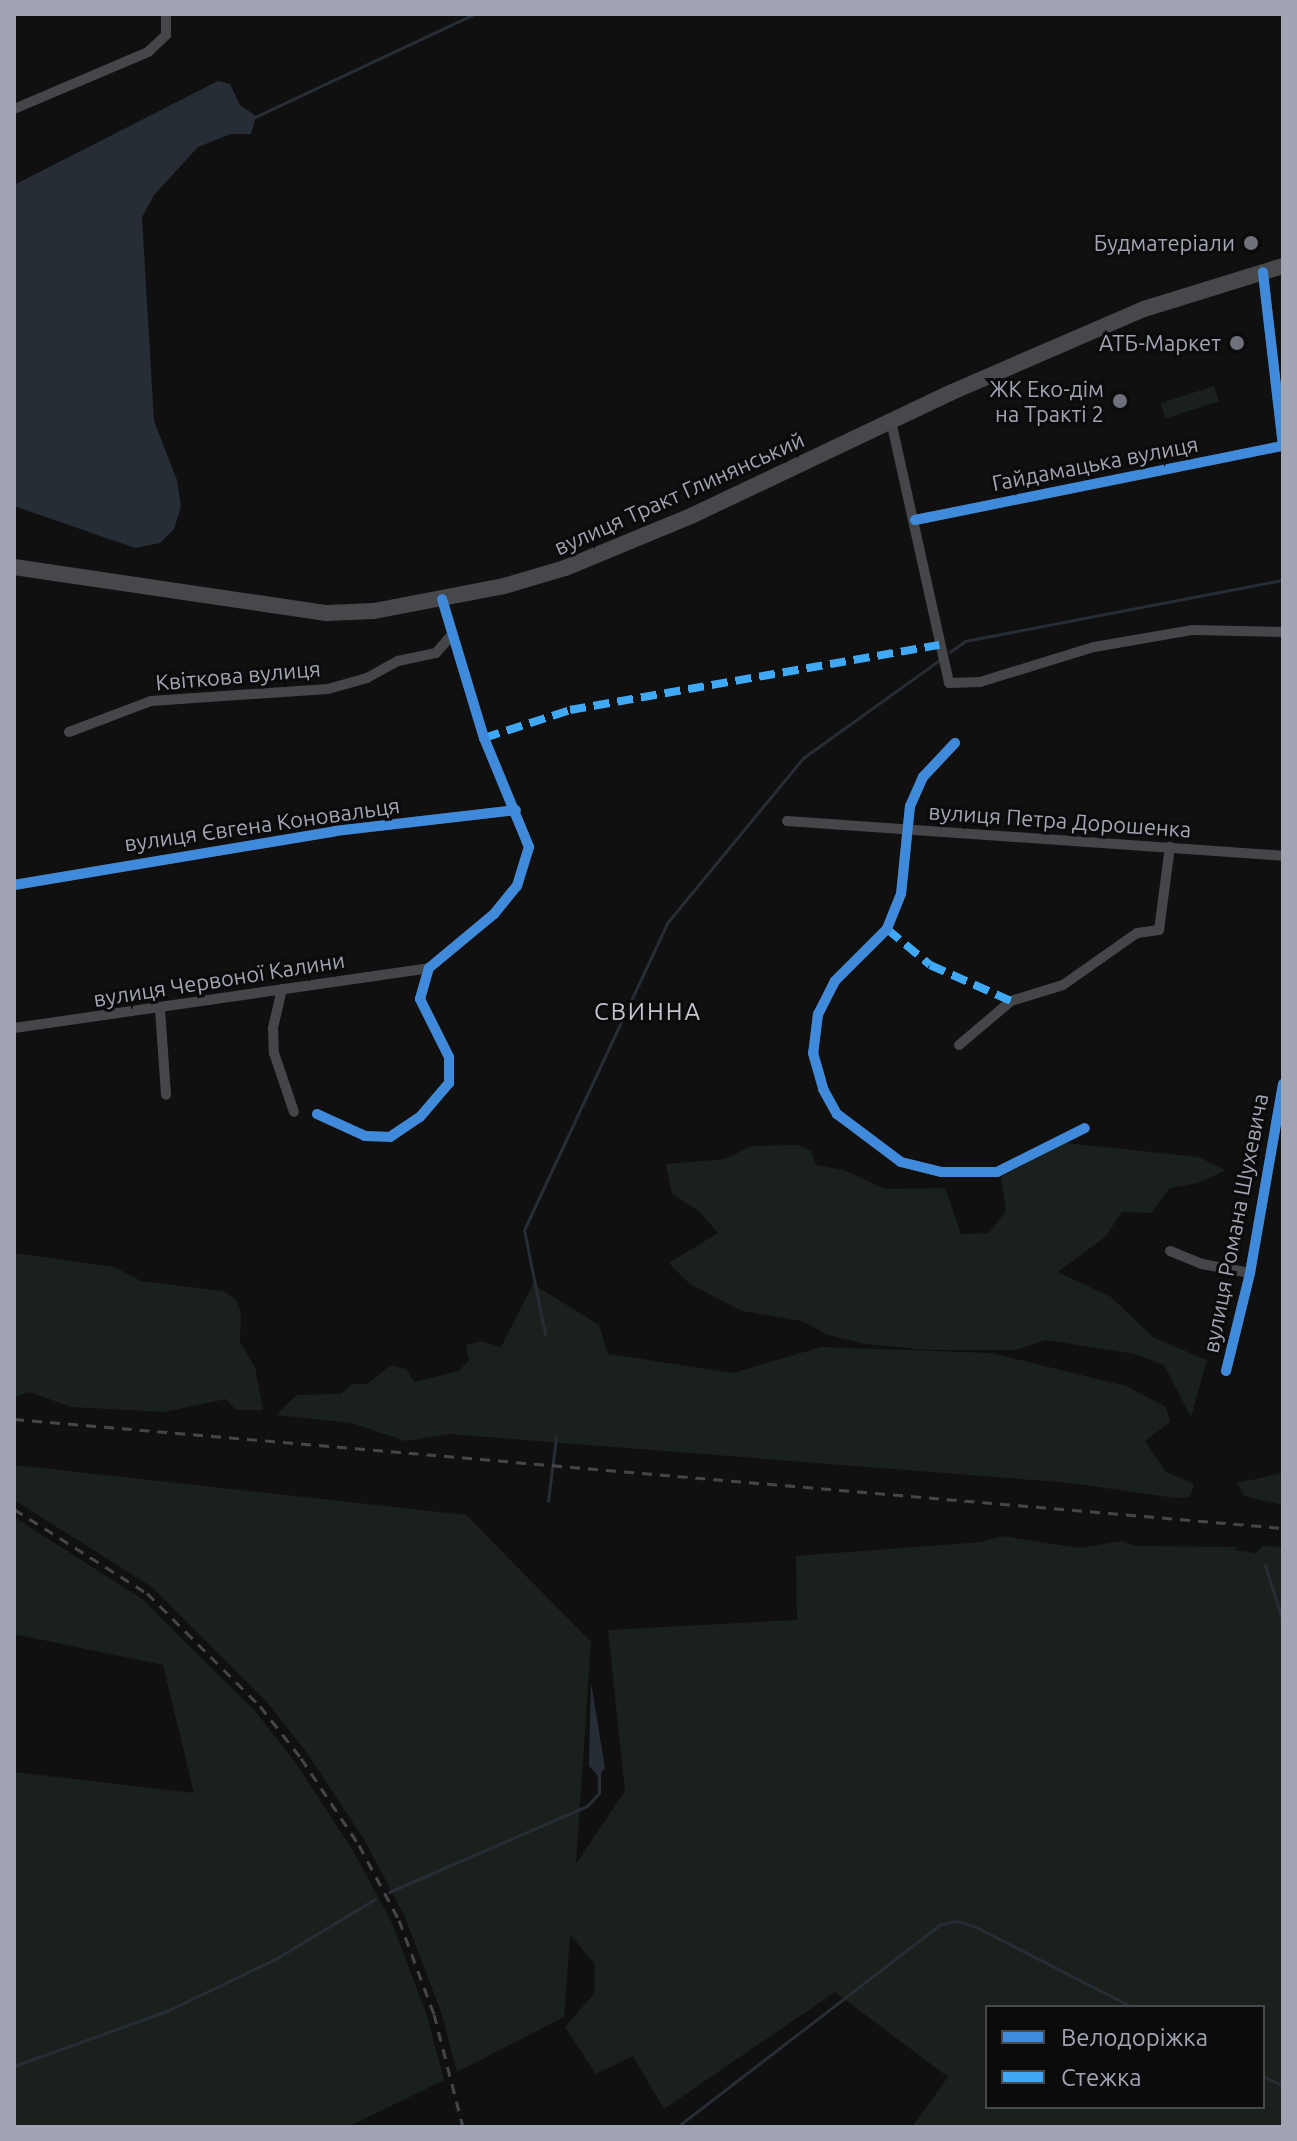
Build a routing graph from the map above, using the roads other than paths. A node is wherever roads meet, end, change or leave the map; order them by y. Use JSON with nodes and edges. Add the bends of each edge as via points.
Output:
{"nodes":[{"id":1,"x":166,"y":14,"type":"edge"},
{"id":2,"x":14,"y":109,"type":"edge"},
{"id":3,"x":1283,"y":266,"type":"edge"},
{"id":4,"x":1263,"y":272,"type":"junction"},
{"id":5,"x":891,"y":421,"type":"junction"},
{"id":6,"x":1283,"y":446,"type":"edge"},
{"id":7,"x":915,"y":520,"type":"junction"},
{"id":8,"x":14,"y":567,"type":"edge"},
{"id":9,"x":442,"y":599,"type":"junction"},
{"id":10,"x":1283,"y":632,"type":"edge"},
{"id":11,"x":450,"y":637,"type":"junction"},
{"id":12,"x":69,"y":732,"type":"dead end"},
{"id":13,"x":955,"y":743,"type":"dead end"},
{"id":14,"x":516,"y":810,"type":"junction"},
{"id":15,"x":787,"y":821,"type":"dead end"},
{"id":16,"x":907,"y":829,"type":"junction"},
{"id":17,"x":1170,"y":847,"type":"junction"},
{"id":18,"x":1283,"y":856,"type":"edge"},
{"id":19,"x":14,"y":885,"type":"edge"},
{"id":20,"x":429,"y":968,"type":"junction"},
{"id":21,"x":282,"y":989,"type":"junction"},
{"id":22,"x":160,"y":1009,"type":"junction"},
{"id":23,"x":14,"y":1028,"type":"edge"},
{"id":24,"x":959,"y":1045,"type":"dead end"},
{"id":25,"x":1283,"y":1084,"type":"edge"},
{"id":26,"x":166,"y":1095,"type":"dead end"},
{"id":27,"x":294,"y":1112,"type":"dead end"},
{"id":28,"x":317,"y":1114,"type":"dead end"},
{"id":29,"x":1085,"y":1128,"type":"dead end"},
{"id":30,"x":1170,"y":1251,"type":"dead end"},
{"id":31,"x":1250,"y":1273,"type":"junction"},
{"id":32,"x":1226,"y":1371,"type":"dead end"}],
"edges":[{"from":1,"to":2,"type":"street","via":[[166,35],[148,52]]},
{"from":3,"to":4,"type":"main road","name":"вулиця Тракт Глинянський"},
{"from":4,"to":5,"type":"main road","name":"вулиця Тракт Глинянський","via":[[1144,309]]},
{"from":4,"to":6,"type":"street"},
{"from":5,"to":7,"type":"street"},
{"from":5,"to":9,"type":"main road","name":"вулиця Тракт Глинянський","via":[[691,516],[565,568]]},
{"from":6,"to":7,"type":"street","name":"Гайдамацька вулиця"},
{"from":7,"to":10,"type":"street","via":[[949,683],[980,682],[1031,662],[1167,633]]},
{"from":8,"to":9,"type":"main road","name":"вулиця Тракт Глинянський","via":[[327,613]]},
{"from":9,"to":11,"type":"street"},
{"from":11,"to":12,"type":"street","name":"Квіткова вулиця","via":[[436,653],[398,661],[367,678],[328,689],[151,701]]},
{"from":11,"to":14,"type":"street","via":[[484,738]]},
{"from":13,"to":16,"type":"street","via":[[923,777]]},
{"from":14,"to":19,"type":"street","name":"вулиця Євгена Коновальця","via":[[335,831]]},
{"from":14,"to":20,"type":"street","via":[[529,847],[517,886],[494,914]]},
{"from":15,"to":16,"type":"street","name":"вулиця Петра Дорошенка"},
{"from":16,"to":17,"type":"street","name":"вулиця Петра Дорошенка"},
{"from":16,"to":29,"type":"street","via":[[901,894],[887,929],[835,981],[818,1014],[813,1053],[837,1114],[901,1162],[941,1172],[997,1172]]},
{"from":17,"to":18,"type":"street","name":"вулиця Петра Дорошенка"},
{"from":17,"to":24,"type":"street","via":[[1159,930],[1137,933],[1063,985],[1011,1001]]},
{"from":20,"to":21,"type":"street","name":"вулиця Червоної Калини"},
{"from":20,"to":28,"type":"street","via":[[420,999],[449,1057],[449,1083],[420,1117],[390,1137],[365,1136]]},
{"from":21,"to":22,"type":"street","name":"вулиця Червоної Калини"},
{"from":21,"to":27,"type":"street","via":[[273,1028],[274,1053]]},
{"from":22,"to":23,"type":"street","name":"вулиця Червоної Калини"},
{"from":22,"to":26,"type":"street"},
{"from":25,"to":31,"type":"street","name":"вулиця Романа Шухевича"},
{"from":30,"to":31,"type":"street","via":[[1202,1264]]},
{"from":31,"to":32,"type":"street","name":"вулиця Романа Шухевича"}]}
